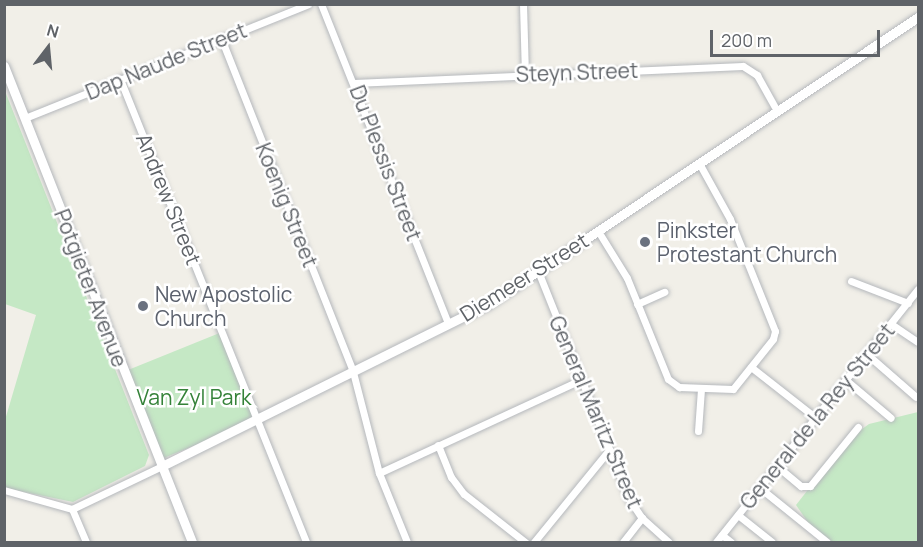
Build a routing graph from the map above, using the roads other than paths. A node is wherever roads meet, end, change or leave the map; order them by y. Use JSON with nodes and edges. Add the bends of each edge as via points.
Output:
{"nodes":[{"id":1,"x":308,"y":4,"type":"edge"},
{"id":2,"x":321,"y":4,"type":"edge"},
{"id":3,"x":523,"y":4,"type":"edge"},
{"id":4,"x":918,"y":17,"type":"edge"},
{"id":5,"x":221,"y":38,"type":"junction"},
{"id":6,"x":4,"y":66,"type":"edge"},
{"id":7,"x":525,"y":74,"type":"junction"},
{"id":8,"x":120,"y":79,"type":"junction"},
{"id":9,"x":354,"y":83,"type":"junction"},
{"id":10,"x":777,"y":111,"type":"junction"},
{"id":11,"x":25,"y":118,"type":"junction"},
{"id":12,"x":699,"y":163,"type":"junction"},
{"id":13,"x":598,"y":231,"type":"junction"},
{"id":14,"x":538,"y":271,"type":"junction"},
{"id":15,"x":851,"y":281,"type":"dead end"},
{"id":16,"x":918,"y":290,"type":"edge"},
{"id":17,"x":664,"y":292,"type":"dead end"},
{"id":18,"x":908,"y":303,"type":"junction"},
{"id":19,"x":637,"y":304,"type":"junction"},
{"id":20,"x":448,"y":323,"type":"junction"},
{"id":21,"x":891,"y":324,"type":"junction"},
{"id":22,"x":918,"y":342,"type":"edge"},
{"id":23,"x":869,"y":356,"type":"junction"},
{"id":24,"x":751,"y":367,"type":"junction"},
{"id":25,"x":353,"y":372,"type":"junction"},
{"id":26,"x":580,"y":380,"type":"junction"},
{"id":27,"x":847,"y":381,"type":"junction"},
{"id":28,"x":701,"y":389,"type":"junction"},
{"id":29,"x":916,"y":397,"type":"dead end"},
{"id":30,"x":816,"y":418,"type":"junction"},
{"id":31,"x":891,"y":418,"type":"dead end"},
{"id":32,"x":257,"y":420,"type":"junction"},
{"id":33,"x":858,"y":427,"type":"dead end"},
{"id":34,"x":698,"y":431,"type":"dead end"},
{"id":35,"x":438,"y":445,"type":"junction"},
{"id":36,"x":609,"y":450,"type":"junction"},
{"id":37,"x":162,"y":466,"type":"junction"},
{"id":38,"x":778,"y":467,"type":"junction"},
{"id":39,"x":379,"y":473,"type":"junction"},
{"id":40,"x":760,"y":488,"type":"junction"},
{"id":41,"x":4,"y":490,"type":"edge"},
{"id":42,"x":72,"y":509,"type":"junction"},
{"id":43,"x":738,"y":515,"type":"junction"},
{"id":44,"x":642,"y":518,"type":"junction"},
{"id":45,"x":722,"y":535,"type":"junction"},
{"id":46,"x":86,"y":543,"type":"edge"},
{"id":47,"x":192,"y":543,"type":"edge"},
{"id":48,"x":306,"y":543,"type":"edge"},
{"id":49,"x":407,"y":543,"type":"edge"},
{"id":50,"x":525,"y":543,"type":"edge"},
{"id":51,"x":534,"y":543,"type":"edge"},
{"id":52,"x":623,"y":543,"type":"edge"},
{"id":53,"x":669,"y":543,"type":"edge"},
{"id":54,"x":716,"y":543,"type":"edge"},
{"id":55,"x":730,"y":543,"type":"edge"},
{"id":56,"x":772,"y":543,"type":"edge"},
{"id":57,"x":827,"y":543,"type":"edge"}],
"edges":[{"from":1,"to":5,"type":"street","name":"Dap Naude Street"},
{"from":2,"to":9,"type":"street","name":"Du Plessis Street"},
{"from":3,"to":7,"type":"street"},
{"from":4,"to":10,"type":"street","name":"Diemeer Street","via":[[822,86]]},
{"from":5,"to":8,"type":"street","name":"Dap Naude Street"},
{"from":5,"to":25,"type":"street","name":"Koenig Street"},
{"from":6,"to":11,"type":"street","name":"Potgieter Avenue"},
{"from":7,"to":9,"type":"street","name":"Steyn Street"},
{"from":7,"to":10,"type":"street","name":"Steyn Street","via":[[743,66],[757,75]]},
{"from":8,"to":11,"type":"street","name":"Dap Naude Street"},
{"from":8,"to":32,"type":"street","name":"Andrew Street"},
{"from":9,"to":20,"type":"street","name":"Du Plessis Street"},
{"from":10,"to":12,"type":"street","name":"Diemeer Street"},
{"from":11,"to":37,"type":"street","name":"Potgieter Avenue"},
{"from":12,"to":13,"type":"street","name":"Diemeer Street"},
{"from":12,"to":24,"type":"street","via":[[730,219],[774,328],[773,339]]},
{"from":13,"to":14,"type":"street","name":"Diemeer Street"},
{"from":13,"to":19,"type":"street","via":[[625,274]]},
{"from":14,"to":20,"type":"street","name":"Diemeer Street","via":[[480,309]]},
{"from":14,"to":26,"type":"street","name":"General Maritz Street"},
{"from":15,"to":18,"type":"street"},
{"from":16,"to":18,"type":"street","name":"General de la Rey Street"},
{"from":17,"to":19,"type":"street"},
{"from":18,"to":21,"type":"street","name":"General de la Rey Street"},
{"from":19,"to":28,"type":"street","via":[[668,379],[679,387]]},
{"from":20,"to":25,"type":"street","name":"Diemeer Street"},
{"from":21,"to":22,"type":"street"},
{"from":21,"to":23,"type":"street","name":"General de la Rey Street"},
{"from":23,"to":27,"type":"street","name":"General de la Rey Street"},
{"from":23,"to":29,"type":"street"},
{"from":24,"to":28,"type":"street","via":[[733,389]]},
{"from":24,"to":30,"type":"street"},
{"from":25,"to":32,"type":"street","name":"Diemeer Street"},
{"from":25,"to":39,"type":"street","name":"Koenig Street"},
{"from":26,"to":35,"type":"street"},
{"from":26,"to":36,"type":"street","name":"General Maritz Street"},
{"from":27,"to":30,"type":"street","name":"General de la Rey Street"},
{"from":27,"to":31,"type":"street"},
{"from":28,"to":34,"type":"street"},
{"from":30,"to":38,"type":"street","name":"General de la Rey Street"},
{"from":32,"to":37,"type":"street","name":"Diemeer Street"},
{"from":32,"to":48,"type":"street","name":"Andrew Street"},
{"from":33,"to":38,"type":"street","via":[[810,486],[801,486]]},
{"from":35,"to":39,"type":"street"},
{"from":35,"to":50,"type":"street","via":[[459,489]]},
{"from":36,"to":44,"type":"street","name":"General Maritz Street","via":[[629,499]]},
{"from":36,"to":51,"type":"street"},
{"from":37,"to":42,"type":"street","name":"Diemeer Street"},
{"from":37,"to":47,"type":"street","name":"Potgieter Avenue"},
{"from":38,"to":40,"type":"street","name":"General de la Rey Street"},
{"from":39,"to":49,"type":"street","name":"Koenig Street"},
{"from":40,"to":43,"type":"street","name":"General de la Rey Street"},
{"from":40,"to":57,"type":"street"},
{"from":41,"to":42,"type":"street"},
{"from":42,"to":46,"type":"street"},
{"from":43,"to":45,"type":"street","name":"General de la Rey Street"},
{"from":43,"to":56,"type":"street"},
{"from":44,"to":52,"type":"street"},
{"from":44,"to":53,"type":"street","name":"General Maritz Street"},
{"from":45,"to":54,"type":"street","name":"General de la Rey Street"},
{"from":45,"to":55,"type":"street"}]}
